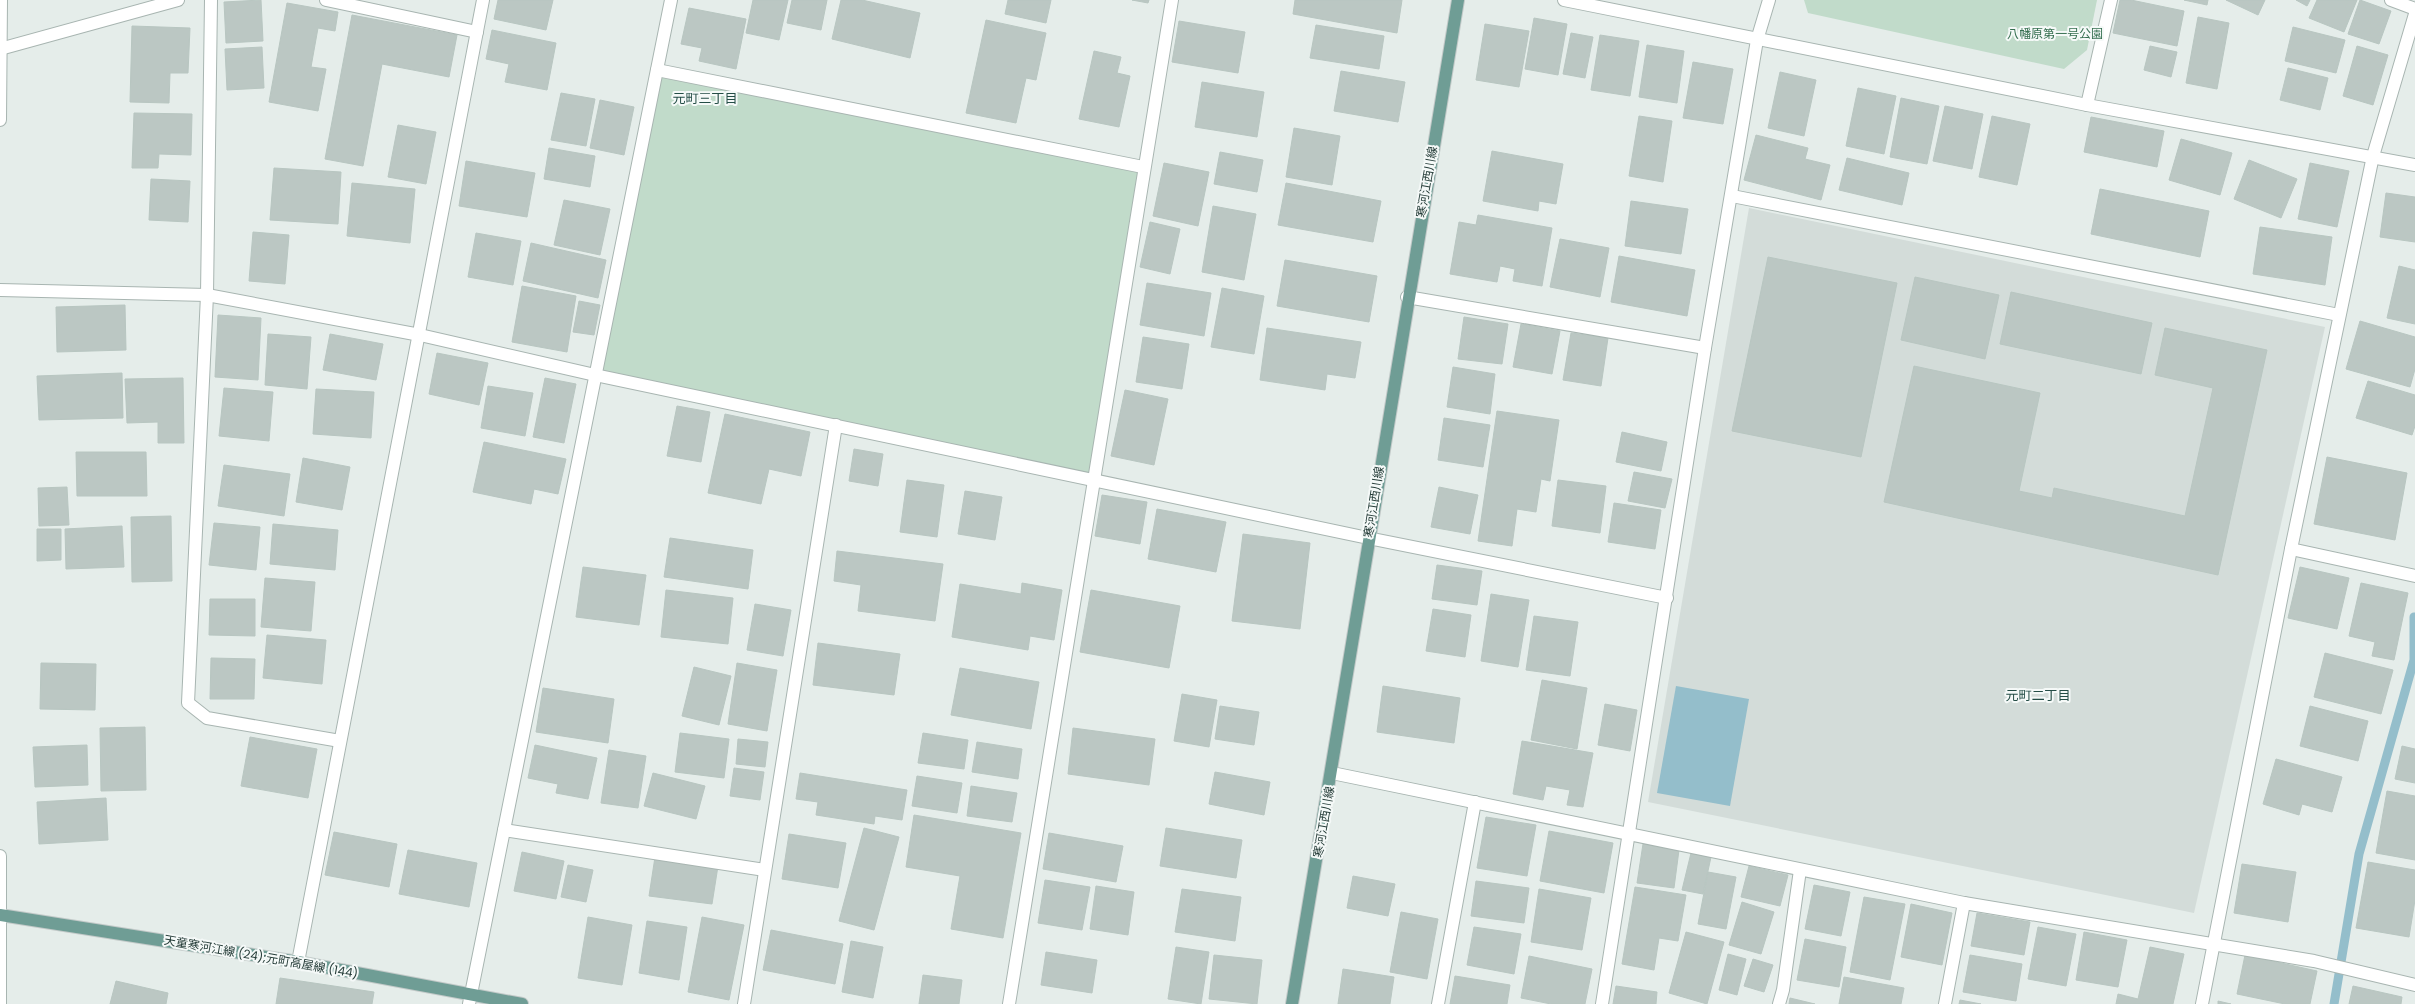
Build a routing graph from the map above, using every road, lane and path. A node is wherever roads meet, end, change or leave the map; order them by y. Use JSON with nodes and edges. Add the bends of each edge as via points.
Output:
{"nodes":[{"id":1,"x":1,"y":0,"type":"edge"},
{"id":2,"x":178,"y":0,"type":"edge"},
{"id":3,"x":211,"y":0,"type":"edge"},
{"id":4,"x":326,"y":0,"type":"edge"},
{"id":5,"x":483,"y":0,"type":"edge"},
{"id":6,"x":672,"y":0,"type":"edge"},
{"id":7,"x":1172,"y":0,"type":"edge"},
{"id":8,"x":1458,"y":0,"type":"edge"},
{"id":9,"x":1564,"y":0,"type":"edge"},
{"id":10,"x":1769,"y":0,"type":"edge"},
{"id":11,"x":2111,"y":0,"type":"edge"},
{"id":12,"x":2391,"y":0,"type":"edge"},
{"id":13,"x":2415,"y":9,"type":"edge"},
{"id":14,"x":2415,"y":14,"type":"edge"},
{"id":15,"x":477,"y":32,"type":"junction"},
{"id":16,"x":1757,"y":40,"type":"junction"},
{"id":17,"x":0,"y":49,"type":"edge"},
{"id":18,"x":657,"y":70,"type":"junction"},
{"id":19,"x":2087,"y":105,"type":"junction"},
{"id":20,"x":0,"y":120,"type":"edge"},
{"id":21,"x":2374,"y":156,"type":"junction"},
{"id":22,"x":2415,"y":165,"type":"edge"},
{"id":23,"x":1143,"y":167,"type":"junction"},
{"id":24,"x":1732,"y":196,"type":"junction"},
{"id":25,"x":0,"y":290,"type":"edge"},
{"id":26,"x":207,"y":295,"type":"junction"},
{"id":27,"x":1407,"y":297,"type":"junction"},
{"id":28,"x":2340,"y":315,"type":"junction"},
{"id":29,"x":420,"y":334,"type":"junction"},
{"id":30,"x":1705,"y":348,"type":"junction"},
{"id":31,"x":595,"y":375,"type":"junction"},
{"id":32,"x":836,"y":425,"type":"junction"},
{"id":33,"x":1094,"y":479,"type":"junction"},
{"id":34,"x":1368,"y":538,"type":"junction"},
{"id":35,"x":2291,"y":548,"type":"junction"},
{"id":36,"x":2415,"y":576,"type":"edge"},
{"id":37,"x":1667,"y":598,"type":"junction"},
{"id":38,"x":340,"y":741,"type":"junction"},
{"id":39,"x":1332,"y":773,"type":"junction"},
{"id":40,"x":1475,"y":802,"type":"junction"},
{"id":41,"x":504,"y":830,"type":"junction"},
{"id":42,"x":1629,"y":834,"type":"junction"},
{"id":43,"x":0,"y":856,"type":"edge"},
{"id":44,"x":765,"y":870,"type":"junction"},
{"id":45,"x":1800,"y":870,"type":"junction"},
{"id":46,"x":1964,"y":903,"type":"junction"},
{"id":47,"x":0,"y":915,"type":"edge"},
{"id":48,"x":2214,"y":946,"type":"junction"},
{"id":49,"x":298,"y":962,"type":"junction"},
{"id":50,"x":2415,"y":985,"type":"edge"},
{"id":51,"x":470,"y":999,"type":"edge"},
{"id":52,"x":0,"y":1004,"type":"edge"},
{"id":53,"x":522,"y":1004,"type":"edge"},
{"id":54,"x":744,"y":1004,"type":"edge"},
{"id":55,"x":1009,"y":1004,"type":"edge"},
{"id":56,"x":1292,"y":1004,"type":"edge"},
{"id":57,"x":1438,"y":1004,"type":"edge"},
{"id":58,"x":1602,"y":1004,"type":"edge"},
{"id":59,"x":1779,"y":1004,"type":"edge"},
{"id":60,"x":1945,"y":1004,"type":"edge"},
{"id":61,"x":2202,"y":1004,"type":"edge"}],
"edges":[{"from":1,"to":17,"type":"street"},
{"from":2,"to":17,"type":"street"},
{"from":3,"to":26,"type":"street"},
{"from":4,"to":15,"type":"street"},
{"from":5,"to":15,"type":"street"},
{"from":6,"to":18,"type":"street"},
{"from":7,"to":23,"type":"street"},
{"from":8,"to":27,"type":"main road","name":"寒河江西川線"},
{"from":9,"to":16,"type":"street"},
{"from":10,"to":16,"type":"street"},
{"from":11,"to":19,"type":"street"},
{"from":12,"to":13,"type":"street"},
{"from":14,"to":21,"type":"street"},
{"from":15,"to":29,"type":"street"},
{"from":16,"to":19,"type":"street"},
{"from":16,"to":24,"type":"street"},
{"from":17,"to":20,"type":"street"},
{"from":18,"to":23,"type":"street"},
{"from":18,"to":31,"type":"street"},
{"from":19,"to":21,"type":"street"},
{"from":21,"to":22,"type":"street"},
{"from":21,"to":28,"type":"street"},
{"from":23,"to":33,"type":"street"},
{"from":24,"to":28,"type":"street"},
{"from":24,"to":30,"type":"street"},
{"from":25,"to":26,"type":"street"},
{"from":26,"to":29,"type":"street"},
{"from":26,"to":38,"type":"street","via":[[188,703],[207,718]]},
{"from":27,"to":30,"type":"street"},
{"from":27,"to":34,"type":"main road","name":"寒河江西川線"},
{"from":28,"to":35,"type":"street"},
{"from":29,"to":31,"type":"street"},
{"from":29,"to":38,"type":"street"},
{"from":30,"to":37,"type":"street"},
{"from":31,"to":32,"type":"street"},
{"from":31,"to":41,"type":"street"},
{"from":32,"to":33,"type":"street"},
{"from":32,"to":44,"type":"street"},
{"from":33,"to":34,"type":"street"},
{"from":33,"to":55,"type":"street"},
{"from":34,"to":37,"type":"street"},
{"from":34,"to":39,"type":"main road","name":"寒河江西川線"},
{"from":35,"to":36,"type":"street"},
{"from":35,"to":48,"type":"street"},
{"from":37,"to":42,"type":"street"},
{"from":38,"to":49,"type":"street"},
{"from":39,"to":40,"type":"street"},
{"from":39,"to":56,"type":"main road","name":"寒河江西川線"},
{"from":40,"to":42,"type":"street"},
{"from":40,"to":57,"type":"street"},
{"from":41,"to":44,"type":"street"},
{"from":41,"to":51,"type":"street"},
{"from":42,"to":45,"type":"street"},
{"from":42,"to":58,"type":"street"},
{"from":43,"to":47,"type":"street"},
{"from":44,"to":54,"type":"street"},
{"from":45,"to":46,"type":"street"},
{"from":45,"to":59,"type":"street"},
{"from":46,"to":48,"type":"street"},
{"from":46,"to":60,"type":"street"},
{"from":47,"to":49,"type":"main road","name":"天童寒河江線 (24);元町高屋線 (144)"},
{"from":47,"to":52,"type":"street"},
{"from":48,"to":50,"type":"street","via":[[2314,961]]},
{"from":48,"to":61,"type":"street"},
{"from":49,"to":51,"type":"main road","name":"天童寒河江線 (24);元町高屋線 (144)"},
{"from":51,"to":53,"type":"main road","name":"天童寒河江線 (24);元町高屋線 (144)"}]}
